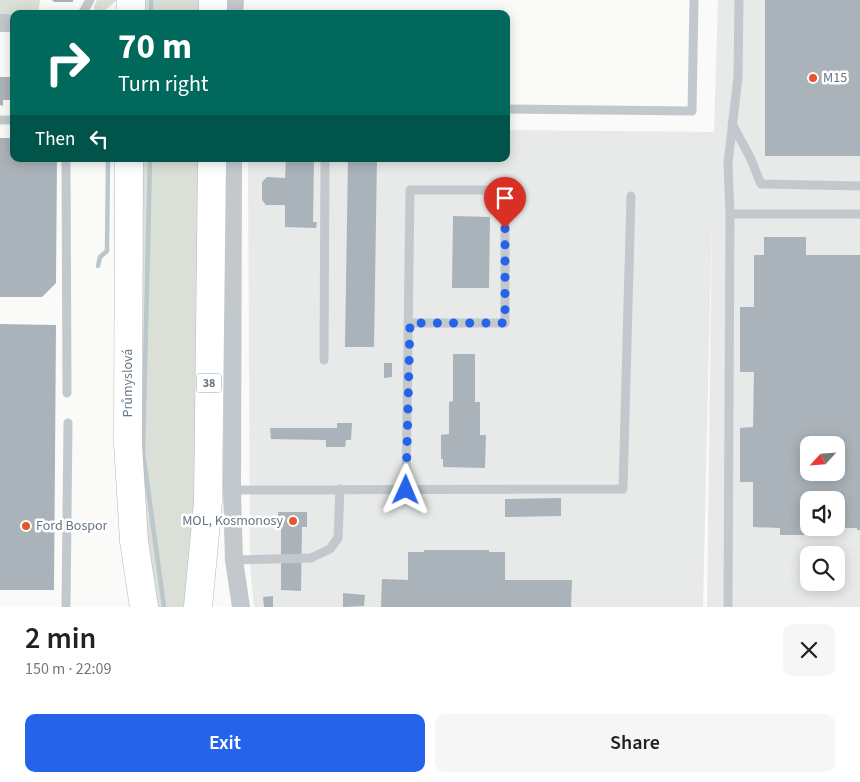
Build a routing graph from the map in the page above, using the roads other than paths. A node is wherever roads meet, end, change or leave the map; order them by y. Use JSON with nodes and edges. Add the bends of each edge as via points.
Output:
{"nodes":[{"id":1,"x":694,"y":0,"type":"edge"},
{"id":2,"x":738,"y":0,"type":"edge"},
{"id":3,"x":510,"y":109,"type":"edge"},
{"id":4,"x":732,"y":124,"type":"junction"},
{"id":5,"x":66,"y":162,"type":"edge"},
{"id":6,"x":129,"y":162,"type":"edge"},
{"id":7,"x":212,"y":162,"type":"edge"},
{"id":8,"x":233,"y":162,"type":"edge"},
{"id":9,"x":325,"y":162,"type":"edge"},
{"id":10,"x":860,"y":186,"type":"edge"},
{"id":11,"x":631,"y":196,"type":"dead end"},
{"id":12,"x":730,"y":214,"type":"junction"},
{"id":13,"x":860,"y":214,"type":"edge"},
{"id":14,"x":410,"y":323,"type":"junction"},
{"id":15,"x":324,"y":360,"type":"dead end"},
{"id":16,"x":68,"y":393,"type":"dead end"},
{"id":17,"x":68,"y":423,"type":"dead end"},
{"id":18,"x":340,"y":489,"type":"junction"},
{"id":19,"x":232,"y":490,"type":"junction"},
{"id":20,"x":406,"y":490,"type":"junction"},
{"id":21,"x":234,"y":560,"type":"junction"},
{"id":22,"x":66,"y":607,"type":"edge"},
{"id":23,"x":144,"y":607,"type":"edge"},
{"id":24,"x":198,"y":607,"type":"edge"},
{"id":25,"x":241,"y":607,"type":"edge"},
{"id":26,"x":728,"y":607,"type":"edge"}],
"edges":[{"from":1,"to":3,"type":"lane","via":[[692,111]]},
{"from":2,"to":4,"type":"lane","via":[[738,77]]},
{"from":4,"to":10,"type":"lane","via":[[761,184]]},
{"from":4,"to":12,"type":"lane","via":[[728,163]]},
{"from":5,"to":16,"type":"lane"},
{"from":6,"to":23,"type":"main road","name":"Průmyslová","via":[[128,444],[134,541]]},
{"from":7,"to":24,"type":"main road","number":"38","via":[[208,502]]},
{"from":8,"to":19,"type":"street"},
{"from":9,"to":15,"type":"lane"},
{"from":11,"to":20,"type":"lane","via":[[623,488]]},
{"from":12,"to":13,"type":"lane"},
{"from":12,"to":26,"type":"lane"},
{"from":14,"to":14,"type":"lane","via":[[410,190],[505,190],[505,323]]},
{"from":14,"to":20,"type":"lane"},
{"from":17,"to":22,"type":"lane"},
{"from":18,"to":19,"type":"lane"},
{"from":18,"to":20,"type":"lane"},
{"from":18,"to":21,"type":"lane","via":[[338,538],[330,549],[311,558]]},
{"from":19,"to":21,"type":"street"},
{"from":21,"to":25,"type":"street"}]}
